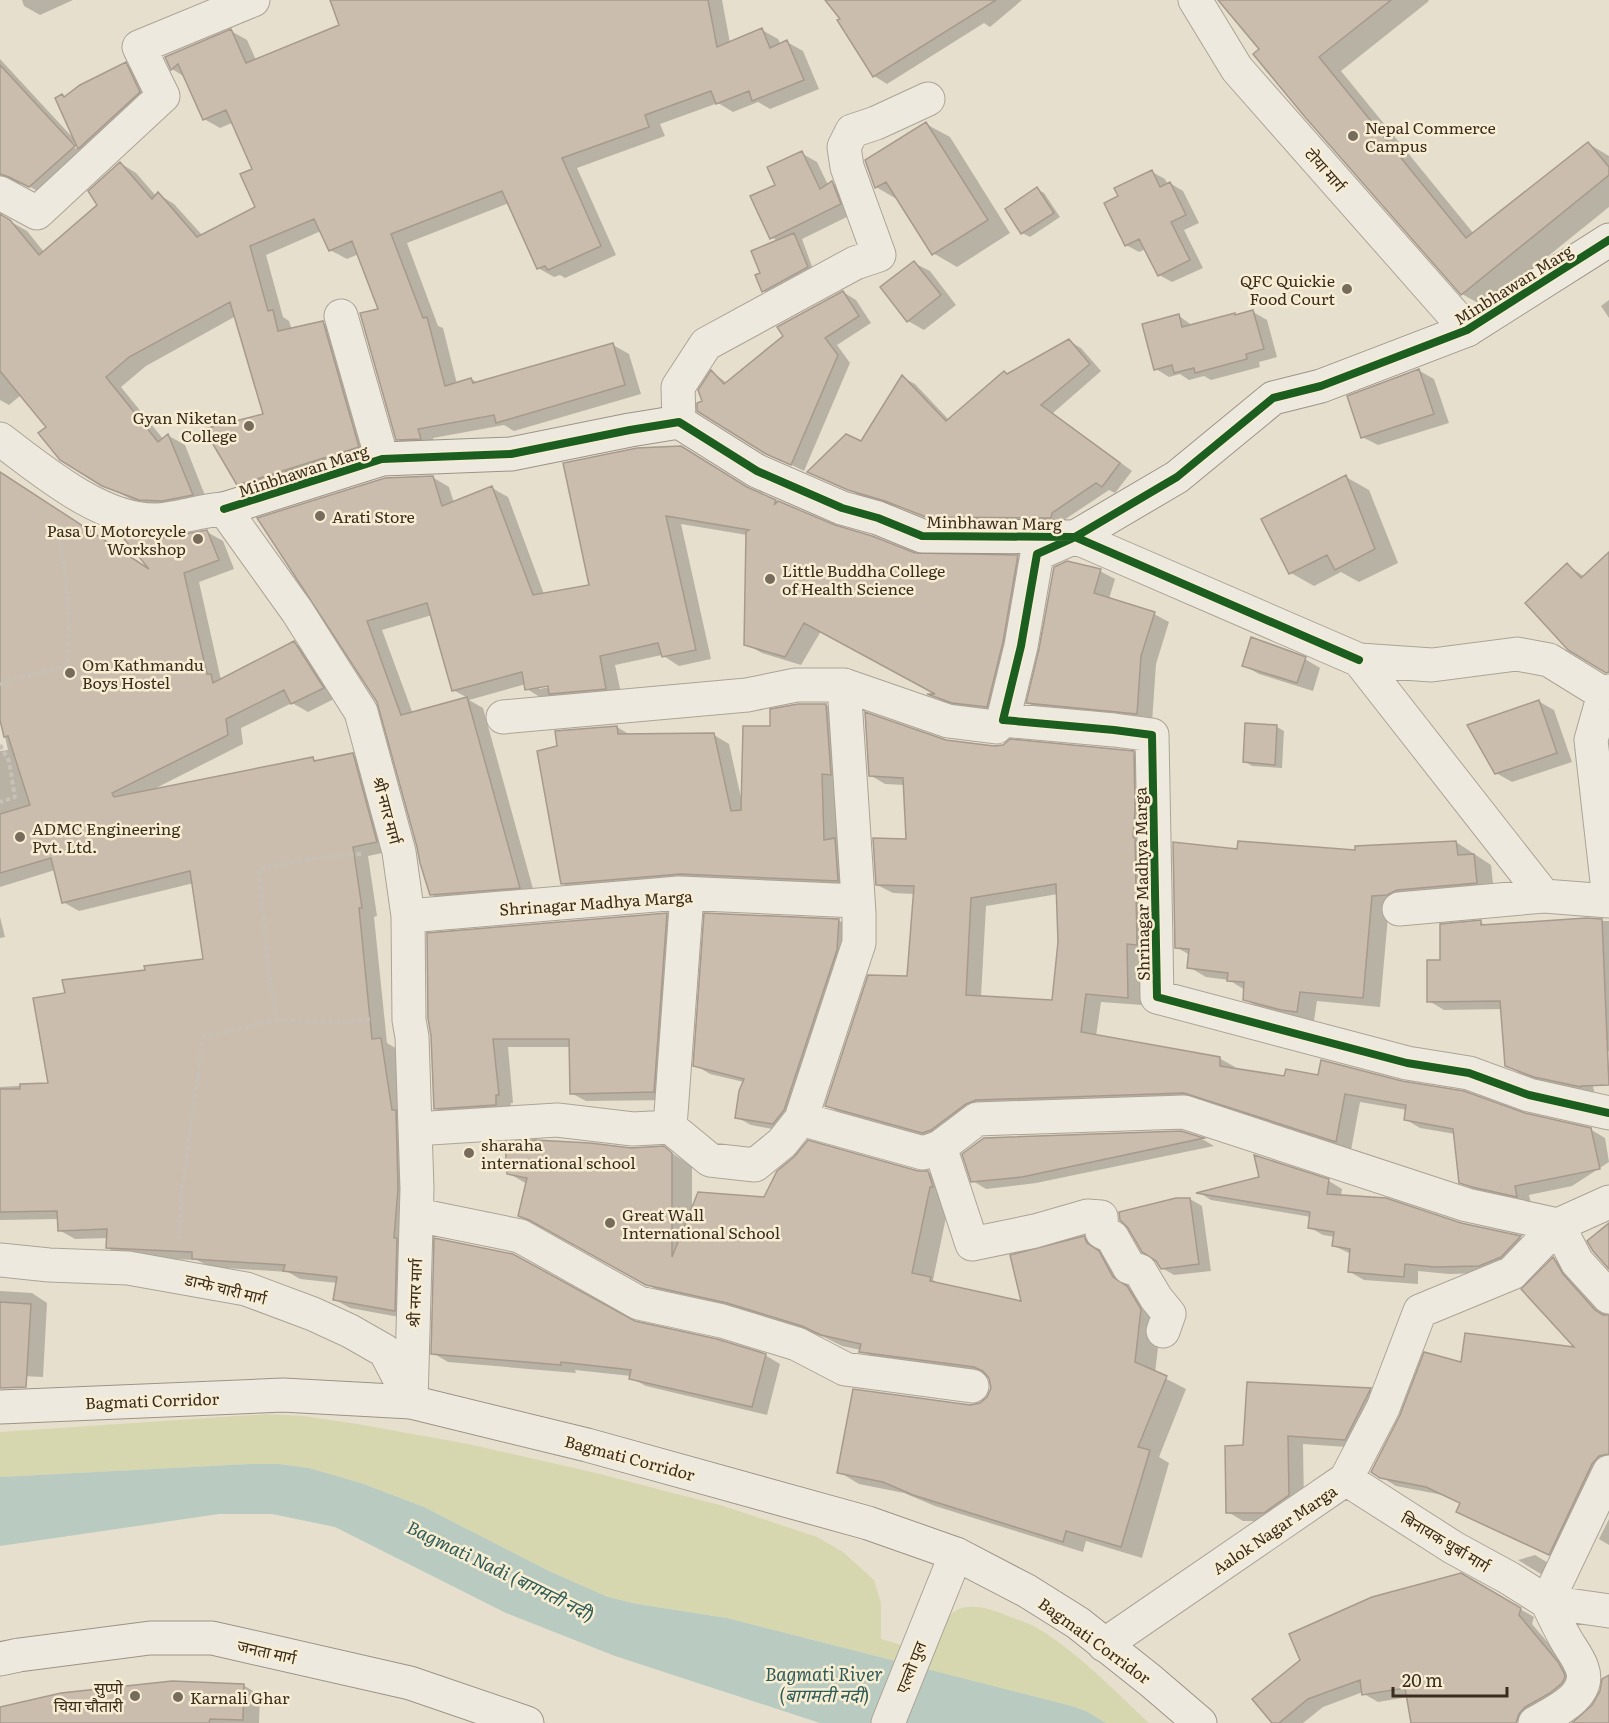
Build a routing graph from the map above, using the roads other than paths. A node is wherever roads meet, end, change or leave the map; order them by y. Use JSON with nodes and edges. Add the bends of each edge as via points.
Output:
{"nodes":[{"id":1,"x":253,"y":0,"type":"edge"},
{"id":2,"x":1195,"y":0,"type":"edge"},
{"id":3,"x":928,"y":99,"type":"dead end"},
{"id":4,"x":0,"y":193,"type":"edge"},
{"id":5,"x":1609,"y":240,"type":"edge"},
{"id":6,"x":341,"y":316,"type":"dead end"},
{"id":7,"x":1467,"y":330,"type":"junction"},
{"id":8,"x":679,"y":422,"type":"junction"},
{"id":9,"x":0,"y":439,"type":"edge"},
{"id":10,"x":382,"y":459,"type":"junction"},
{"id":11,"x":224,"y":509,"type":"junction"},
{"id":12,"x":1075,"y":537,"type":"junction"},
{"id":13,"x":1359,"y":660,"type":"junction"},
{"id":14,"x":844,"y":685,"type":"junction"},
{"id":15,"x":1607,"y":692,"type":"edge"},
{"id":16,"x":503,"y":717,"type":"dead end"},
{"id":17,"x":1003,"y":720,"type":"junction"},
{"id":18,"x":687,"y":894,"type":"junction"},
{"id":19,"x":1544,"y":896,"type":"junction"},
{"id":20,"x":1609,"y":900,"type":"edge"},
{"id":21,"x":857,"y":901,"type":"junction"},
{"id":22,"x":1399,"y":909,"type":"dead end"},
{"id":23,"x":408,"y":916,"type":"junction"},
{"id":24,"x":1609,"y":1113,"type":"edge"},
{"id":25,"x":801,"y":1119,"type":"junction"},
{"id":26,"x":670,"y":1127,"type":"junction"},
{"id":27,"x":415,"y":1129,"type":"junction"},
{"id":28,"x":940,"y":1147,"type":"junction"},
{"id":29,"x":1609,"y":1202,"type":"edge"},
{"id":30,"x":417,"y":1215,"type":"junction"},
{"id":31,"x":1558,"y":1225,"type":"junction"},
{"id":32,"x":0,"y":1260,"type":"edge"},
{"id":33,"x":1609,"y":1297,"type":"edge"},
{"id":34,"x":1163,"y":1331,"type":"dead end"},
{"id":35,"x":972,"y":1386,"type":"dead end"},
{"id":36,"x":411,"y":1402,"type":"junction"},
{"id":37,"x":0,"y":1407,"type":"edge"},
{"id":38,"x":1609,"y":1472,"type":"edge"},
{"id":39,"x":1346,"y":1479,"type":"junction"},
{"id":40,"x":956,"y":1554,"type":"junction"},
{"id":41,"x":1546,"y":1602,"type":"junction"},
{"id":42,"x":1609,"y":1611,"type":"edge"},
{"id":43,"x":1104,"y":1645,"type":"junction"},
{"id":44,"x":0,"y":1659,"type":"edge"},
{"id":45,"x":527,"y":1723,"type":"edge"},
{"id":46,"x":888,"y":1723,"type":"edge"},
{"id":47,"x":1200,"y":1723,"type":"edge"},
{"id":48,"x":1535,"y":1723,"type":"edge"}],
"edges":[{"from":1,"to":4,"type":"street","via":[[139,47],[162,96],[37,213]]},
{"from":2,"to":7,"type":"street","name":"टोया मार्ग","via":[[1237,69]]},
{"from":3,"to":8,"type":"street","via":[[852,131],[844,147],[847,167],[879,255],[855,262],[706,344],[678,387]]},
{"from":5,"to":7,"type":"street","name":"Minbhawan Marg"},
{"from":6,"to":10,"type":"street"},
{"from":7,"to":12,"type":"street","name":"Minbhawan Marg","via":[[1321,386],[1272,398],[1177,477]]},
{"from":8,"to":10,"type":"street","name":"Minbhawan Marg","via":[[511,454]]},
{"from":8,"to":12,"type":"street","name":"Minbhawan Marg","via":[[757,471],[842,508],[922,536]]},
{"from":9,"to":11,"type":"street","via":[[89,501],[137,519],[159,520]]},
{"from":10,"to":11,"type":"street","name":"Minbhawan Marg"},
{"from":11,"to":23,"type":"street","name":"श्री नगर मार्ग","via":[[297,611],[361,712],[399,852]]},
{"from":12,"to":13,"type":"street"},
{"from":12,"to":17,"type":"street","via":[[1037,554]]},
{"from":13,"to":15,"type":"street","via":[[1432,665],[1517,654],[1549,660]]},
{"from":13,"to":19,"type":"street"},
{"from":14,"to":16,"type":"street","via":[[796,685],[747,695]]},
{"from":14,"to":17,"type":"street","via":[[948,721],[996,727]]},
{"from":14,"to":21,"type":"street"},
{"from":15,"to":20,"type":"street","via":[[1591,740]]},
{"from":17,"to":24,"type":"street","name":"Shrinagar Madhya Marga","via":[[1152,735],[1157,997],[1407,1062],[1469,1073],[1529,1095]]},
{"from":18,"to":21,"type":"street","name":"Shrinagar Madhya Marga"},
{"from":18,"to":23,"type":"street","name":"Shrinagar Madhya Marga"},
{"from":18,"to":26,"type":"street"},
{"from":19,"to":20,"type":"street"},
{"from":19,"to":22,"type":"street"},
{"from":21,"to":25,"type":"street","via":[[859,943]]},
{"from":23,"to":27,"type":"street","name":"श्री नगर मार्ग"},
{"from":25,"to":26,"type":"street","via":[[782,1143],[755,1166],[711,1160]]},
{"from":25,"to":28,"type":"street","via":[[923,1153]]},
{"from":26,"to":27,"type":"street","via":[[633,1129],[557,1120]]},
{"from":27,"to":30,"type":"street","name":"श्री नगर मार्ग"},
{"from":28,"to":31,"type":"street","via":[[977,1119],[1184,1112],[1467,1205]]},
{"from":28,"to":34,"type":"street","via":[[972,1244],[1087,1216],[1101,1217],[1102,1232],[1112,1237],[1130,1267],[1140,1271],[1169,1314]]},
{"from":29,"to":31,"type":"street","name":"Aalok Nagar Marga"},
{"from":30,"to":35,"type":"street","via":[[520,1236],[639,1303],[722,1321],[797,1344],[845,1369]]},
{"from":30,"to":36,"type":"street","name":"श्री नगर मार्ग"},
{"from":31,"to":33,"type":"street","via":[[1577,1263]]},
{"from":31,"to":39,"type":"street","name":"Aalok Nagar Marga","via":[[1512,1273],[1420,1311],[1383,1408]]},
{"from":32,"to":36,"type":"street","name":"डान्फे चारी मार्ग","via":[[128,1268],[246,1290],[313,1314],[385,1351]]},
{"from":36,"to":37,"type":"street","name":"Bagmati Corridor","via":[[283,1395]]},
{"from":36,"to":40,"type":"street","name":"Bagmati Corridor","via":[[772,1495]]},
{"from":38,"to":41,"type":"street"},
{"from":39,"to":41,"type":"street","name":"बिनायक धुर्बा मार्ग"},
{"from":39,"to":43,"type":"street","name":"Aalok Nagar Marga"},
{"from":40,"to":43,"type":"street","name":"Bagmati Corridor","via":[[1028,1591]]},
{"from":40,"to":46,"type":"street","name":"एल्लो पुल"},
{"from":41,"to":42,"type":"street","name":"बिनायक धुर्बा मार्ग"},
{"from":41,"to":48,"type":"street","name":"बिनायक धुर्बा मार्ग","via":[[1579,1660],[1583,1684],[1566,1705]]},
{"from":43,"to":47,"type":"street","name":"Bagmati Corridor"},
{"from":44,"to":45,"type":"street","name":"जनता मार्ग","via":[[150,1638],[212,1638],[410,1683]]}]}
